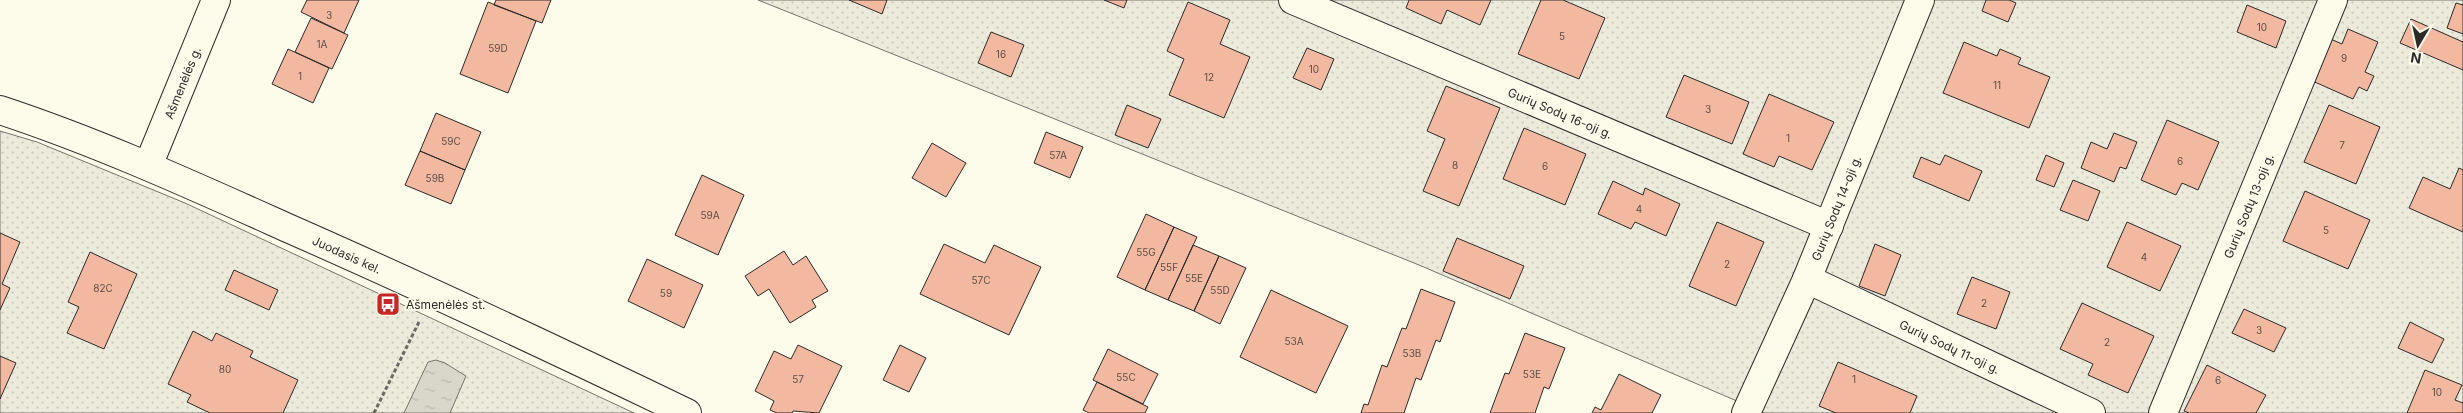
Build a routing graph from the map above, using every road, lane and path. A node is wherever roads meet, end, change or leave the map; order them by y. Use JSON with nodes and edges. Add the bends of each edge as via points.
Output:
{"nodes":[{"id":1,"x":216,"y":0,"type":"edge"},
{"id":2,"x":1293,"y":0,"type":"edge"},
{"id":3,"x":1920,"y":0,"type":"edge"},
{"id":4,"x":2333,"y":0,"type":"edge"},
{"id":5,"x":0,"y":110,"type":"edge"},
{"id":6,"x":148,"y":166,"type":"junction"},
{"id":7,"x":1829,"y":226,"type":"junction"},
{"id":8,"x":1807,"y":279,"type":"junction"},
{"id":9,"x":433,"y":292,"type":"junction"},
{"id":10,"x":374,"y":413,"type":"edge"},
{"id":11,"x":687,"y":413,"type":"edge"},
{"id":12,"x":1746,"y":413,"type":"edge"},
{"id":13,"x":2092,"y":413,"type":"edge"},
{"id":14,"x":2163,"y":413,"type":"edge"}],
"edges":[{"from":1,"to":6,"type":"street","name":"Ašmenėlės g."},
{"from":2,"to":7,"type":"street","name":"Gurių Sodų 16-oji g."},
{"from":3,"to":7,"type":"street","name":"Gurių Sodų 14-oji g."},
{"from":4,"to":14,"type":"street","name":"Gurių Sodų 13-oji g."},
{"from":5,"to":6,"type":"street","name":"Juodasis kel.","via":[[64,131]]},
{"from":6,"to":9,"type":"street","name":"Juodasis kel."},
{"from":7,"to":8,"type":"street","name":"Gurių Sodų 14-oji g."},
{"from":8,"to":12,"type":"street","name":"Gurių Sodų 14-oji g."},
{"from":8,"to":13,"type":"street","name":"Gurių Sodų 11-oji g."},
{"from":9,"to":10,"type":"path"},
{"from":9,"to":11,"type":"street","name":"Juodasis kel."}]}
